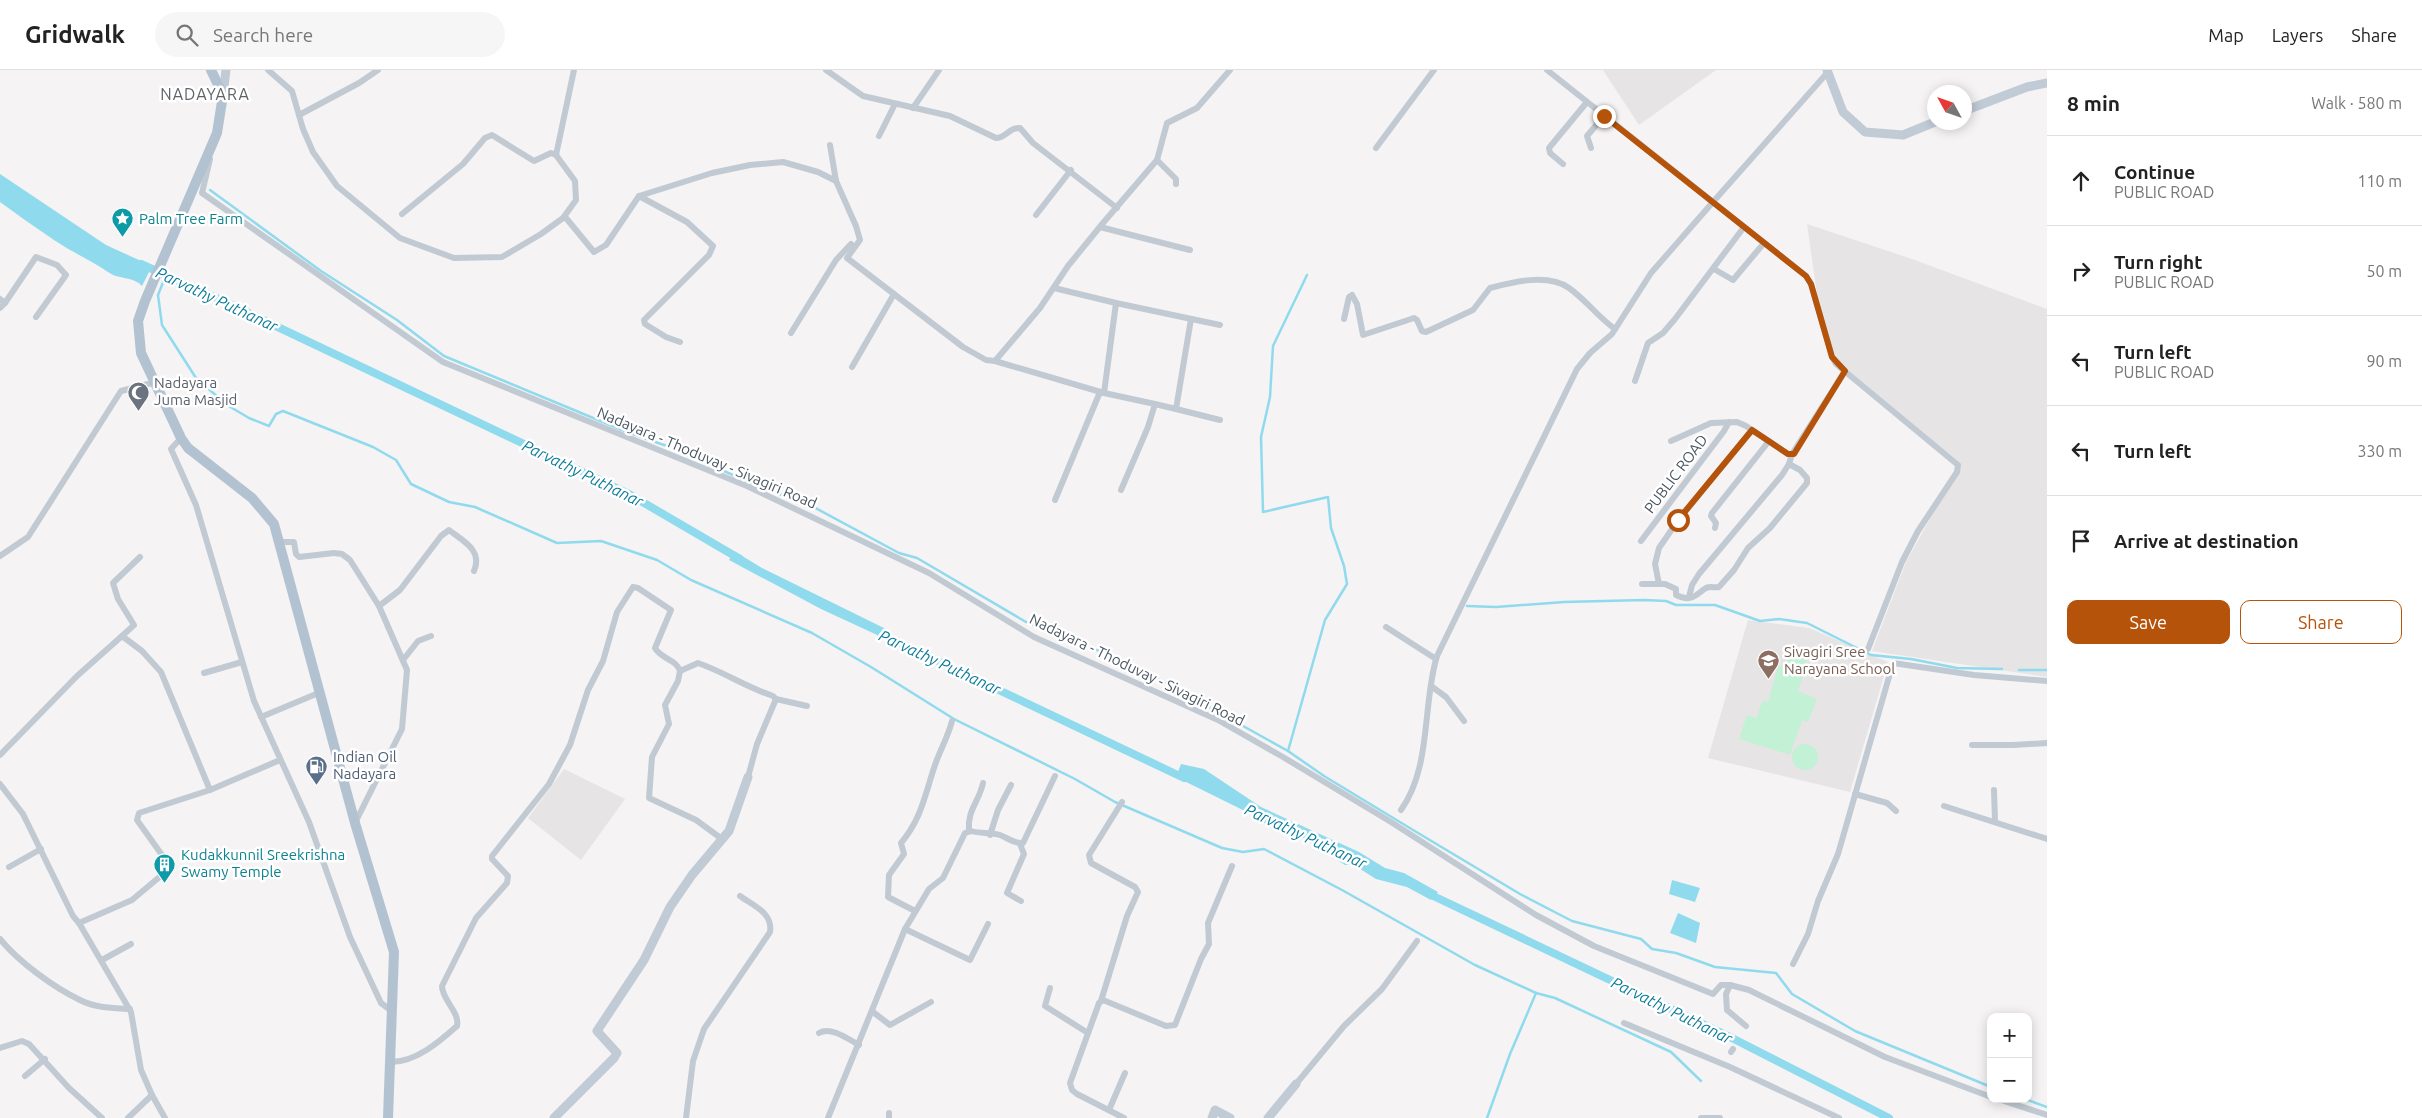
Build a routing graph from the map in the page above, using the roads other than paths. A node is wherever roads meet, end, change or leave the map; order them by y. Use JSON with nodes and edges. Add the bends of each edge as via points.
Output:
{"nodes":[{"id":1,"x":211,"y":70,"type":"edge"},
{"id":2,"x":221,"y":70,"type":"edge"},
{"id":3,"x":226,"y":70,"type":"edge"},
{"id":4,"x":268,"y":70,"type":"edge"},
{"id":5,"x":378,"y":70,"type":"edge"},
{"id":6,"x":574,"y":70,"type":"edge"},
{"id":7,"x":826,"y":70,"type":"edge"},
{"id":8,"x":939,"y":70,"type":"edge"},
{"id":9,"x":1230,"y":70,"type":"edge"},
{"id":10,"x":1434,"y":70,"type":"edge"},
{"id":11,"x":1547,"y":70,"type":"edge"},
{"id":12,"x":1828,"y":71,"type":"edge"},
{"id":13,"x":2047,"y":83,"type":"edge"},
{"id":14,"x":223,"y":95,"type":"junction"},
{"id":15,"x":1587,"y":102,"type":"junction"},
{"id":16,"x":895,"y":104,"type":"junction"},
{"id":17,"x":913,"y":108,"type":"junction"},
{"id":18,"x":1972,"y":108,"type":"edge"},
{"id":19,"x":299,"y":115,"type":"junction"},
{"id":20,"x":1604,"y":116,"type":"junction"},
{"id":21,"x":1927,"y":125,"type":"edge"},
{"id":22,"x":217,"y":133,"type":"junction"},
{"id":23,"x":879,"y":136,"type":"dead end"},
{"id":24,"x":830,"y":145,"type":"dead end"},
{"id":25,"x":1376,"y":148,"type":"dead end"},
{"id":26,"x":1591,"y":148,"type":"dead end"},
{"id":27,"x":556,"y":155,"type":"junction"},
{"id":28,"x":1157,"y":160,"type":"junction"},
{"id":29,"x":1563,"y":164,"type":"dead end"},
{"id":30,"x":1071,"y":170,"type":"junction"},
{"id":31,"x":836,"y":181,"type":"junction"},
{"id":32,"x":1176,"y":184,"type":"dead end"},
{"id":33,"x":639,"y":196,"type":"junction"},
{"id":34,"x":1713,"y":202,"type":"junction"},
{"id":35,"x":1117,"y":208,"type":"junction"},
{"id":36,"x":402,"y":214,"type":"dead end"},
{"id":37,"x":1036,"y":215,"type":"dead end"},
{"id":38,"x":563,"y":218,"type":"junction"},
{"id":39,"x":1100,"y":227,"type":"junction"},
{"id":40,"x":1744,"y":228,"type":"junction"},
{"id":41,"x":859,"y":236,"type":"junction"},
{"id":42,"x":1764,"y":243,"type":"junction"},
{"id":43,"x":1190,"y":250,"type":"dead end"},
{"id":44,"x":1714,"y":269,"type":"junction"},
{"id":45,"x":1054,"y":288,"type":"junction"},
{"id":46,"x":894,"y":294,"type":"junction"},
{"id":47,"x":2,"y":303,"type":"edge"},
{"id":48,"x":1116,"y":303,"type":"junction"},
{"id":49,"x":36,"y":317,"type":"dead end"},
{"id":50,"x":1344,"y":318,"type":"dead end"},
{"id":51,"x":1191,"y":319,"type":"junction"},
{"id":52,"x":1220,"y":325,"type":"dead end"},
{"id":53,"x":1615,"y":329,"type":"junction"},
{"id":54,"x":791,"y":333,"type":"dead end"},
{"id":55,"x":680,"y":342,"type":"dead end"},
{"id":56,"x":996,"y":361,"type":"junction"},
{"id":57,"x":852,"y":367,"type":"dead end"},
{"id":58,"x":1845,"y":371,"type":"junction"},
{"id":59,"x":1635,"y":381,"type":"dead end"},
{"id":60,"x":156,"y":382,"type":"junction"},
{"id":61,"x":1102,"y":392,"type":"junction"},
{"id":62,"x":1155,"y":404,"type":"junction"},
{"id":63,"x":1176,"y":409,"type":"junction"},
{"id":64,"x":1220,"y":420,"type":"dead end"},
{"id":65,"x":1729,"y":422,"type":"junction"},
{"id":66,"x":1752,"y":430,"type":"junction"},
{"id":67,"x":181,"y":438,"type":"junction"},
{"id":68,"x":1671,"y":441,"type":"dead end"},
{"id":69,"x":1769,"y":441,"type":"junction"},
{"id":70,"x":1792,"y":454,"type":"junction"},
{"id":71,"x":1789,"y":464,"type":"junction"},
{"id":72,"x":1121,"y":490,"type":"dead end"},
{"id":73,"x":1055,"y":500,"type":"dead end"},
{"id":74,"x":1715,"y":528,"type":"dead end"},
{"id":75,"x":1641,"y":541,"type":"dead end"},
{"id":76,"x":279,"y":542,"type":"junction"},
{"id":77,"x":0,"y":556,"type":"edge"},
{"id":78,"x":140,"y":557,"type":"dead end"},
{"id":79,"x":474,"y":571,"type":"dead end"},
{"id":80,"x":1642,"y":584,"type":"dead end"},
{"id":81,"x":1659,"y":584,"type":"junction"},
{"id":82,"x":1689,"y":597,"type":"junction"},
{"id":83,"x":379,"y":606,"type":"junction"},
{"id":84,"x":1386,"y":627,"type":"dead end"},
{"id":85,"x":122,"y":636,"type":"junction"},
{"id":86,"x":431,"y":636,"type":"dead end"},
{"id":87,"x":1868,"y":649,"type":"dead end"},
{"id":88,"x":1436,"y":659,"type":"junction"},
{"id":89,"x":402,"y":660,"type":"junction"},
{"id":90,"x":242,"y":662,"type":"junction"},
{"id":91,"x":680,"y":672,"type":"junction"},
{"id":92,"x":204,"y":673,"type":"dead end"},
{"id":93,"x":2047,"y":681,"type":"edge"},
{"id":94,"x":1431,"y":686,"type":"junction"},
{"id":95,"x":320,"y":692,"type":"junction"},
{"id":96,"x":776,"y":699,"type":"junction"},
{"id":97,"x":807,"y":706,"type":"dead end"},
{"id":98,"x":261,"y":716,"type":"junction"},
{"id":99,"x":952,"y":721,"type":"dead end"},
{"id":100,"x":1464,"y":721,"type":"dead end"},
{"id":101,"x":2047,"y":742,"type":"edge"},
{"id":102,"x":1972,"y":745,"type":"dead end"},
{"id":103,"x":0,"y":755,"type":"edge"},
{"id":104,"x":280,"y":760,"type":"junction"},
{"id":105,"x":1055,"y":776,"type":"dead end"},
{"id":106,"x":748,"y":777,"type":"joint"},
{"id":107,"x":983,"y":783,"type":"dead end"},
{"id":108,"x":0,"y":784,"type":"edge"},
{"id":109,"x":1011,"y":785,"type":"dead end"},
{"id":110,"x":210,"y":790,"type":"junction"},
{"id":111,"x":1994,"y":790,"type":"dead end"},
{"id":112,"x":1855,"y":794,"type":"junction"},
{"id":113,"x":1122,"y":802,"type":"dead end"},
{"id":114,"x":1944,"y":806,"type":"dead end"},
{"id":115,"x":1401,"y":810,"type":"dead end"},
{"id":116,"x":1896,"y":811,"type":"dead end"},
{"id":117,"x":1995,"y":822,"type":"junction"},
{"id":118,"x":355,"y":823,"type":"junction"},
{"id":119,"x":969,"y":832,"type":"junction"},
{"id":120,"x":990,"y":835,"type":"junction"},
{"id":121,"x":722,"y":838,"type":"junction"},
{"id":122,"x":2047,"y":839,"type":"edge"},
{"id":123,"x":1020,"y":844,"type":"junction"},
{"id":124,"x":41,"y":849,"type":"junction"},
{"id":125,"x":1232,"y":866,"type":"dead end"},
{"id":126,"x":9,"y":868,"type":"dead end"},
{"id":127,"x":740,"y":896,"type":"dead end"},
{"id":128,"x":1021,"y":901,"type":"dead end"},
{"id":129,"x":915,"y":911,"type":"junction"},
{"id":130,"x":79,"y":923,"type":"junction"},
{"id":131,"x":988,"y":924,"type":"dead end"},
{"id":132,"x":905,"y":929,"type":"junction"},
{"id":133,"x":0,"y":939,"type":"edge"},
{"id":134,"x":1417,"y":941,"type":"dead end"},
{"id":135,"x":131,"y":944,"type":"dead end"},
{"id":136,"x":102,"y":960,"type":"junction"},
{"id":137,"x":1793,"y":964,"type":"dead end"},
{"id":138,"x":1730,"y":985,"type":"junction"},
{"id":139,"x":1050,"y":988,"type":"dead end"},
{"id":140,"x":1101,"y":1001,"type":"junction"},
{"id":141,"x":931,"y":1002,"type":"dead end"},
{"id":142,"x":130,"y":1009,"type":"junction"},
{"id":143,"x":873,"y":1012,"type":"junction"},
{"id":144,"x":394,"y":1013,"type":"junction"},
{"id":145,"x":1624,"y":1023,"type":"dead end"},
{"id":146,"x":1746,"y":1026,"type":"dead end"},
{"id":147,"x":819,"y":1033,"type":"dead end"},
{"id":148,"x":1088,"y":1033,"type":"junction"},
{"id":149,"x":859,"y":1045,"type":"junction"},
{"id":150,"x":0,"y":1048,"type":"edge"},
{"id":151,"x":45,"y":1059,"type":"junction"},
{"id":152,"x":391,"y":1062,"type":"junction"},
{"id":153,"x":1125,"y":1073,"type":"dead end"},
{"id":154,"x":25,"y":1076,"type":"dead end"},
{"id":155,"x":1296,"y":1084,"type":"joint"},
{"id":156,"x":152,"y":1095,"type":"junction"},
{"id":157,"x":1987,"y":1095,"type":"edge"},
{"id":158,"x":2010,"y":1103,"type":"edge"},
{"id":159,"x":1109,"y":1110,"type":"junction"},
{"id":160,"x":2047,"y":1115,"type":"edge"},
{"id":161,"x":162,"y":1117,"type":"edge"},
{"id":162,"x":102,"y":1118,"type":"edge"},
{"id":163,"x":128,"y":1118,"type":"edge"},
{"id":164,"x":388,"y":1118,"type":"edge"},
{"id":165,"x":554,"y":1118,"type":"edge"},
{"id":166,"x":686,"y":1118,"type":"edge"},
{"id":167,"x":828,"y":1118,"type":"edge"},
{"id":168,"x":1124,"y":1118,"type":"edge"},
{"id":169,"x":1212,"y":1118,"type":"edge"},
{"id":170,"x":1230,"y":1118,"type":"edge"},
{"id":171,"x":1268,"y":1118,"type":"edge"},
{"id":172,"x":1701,"y":1118,"type":"edge"},
{"id":173,"x":1720,"y":1118,"type":"edge"},
{"id":174,"x":1839,"y":1118,"type":"edge"}],
"edges":[{"from":1,"to":2,"type":"main road"},
{"from":1,"to":14,"type":"main road"},
{"from":3,"to":14,"type":"main road"},
{"from":4,"to":19,"type":"street","via":[[292,91]]},
{"from":5,"to":19,"type":"street"},
{"from":6,"to":27,"type":"street"},
{"from":7,"to":16,"type":"street","via":[[863,96]]},
{"from":8,"to":17,"type":"street"},
{"from":9,"to":28,"type":"street","via":[[1197,108],[1167,123]]},
{"from":10,"to":25,"type":"street"},
{"from":11,"to":15,"type":"street"},
{"from":12,"to":21,"type":"main road","via":[[1843,112],[1865,132],[1903,135]]},
{"from":12,"to":34,"type":"street"},
{"from":13,"to":18,"type":"main road","via":[[2027,87]]},
{"from":14,"to":22,"type":"main road"},
{"from":15,"to":20,"type":"street"},
{"from":15,"to":29,"type":"street","via":[[1549,148],[1550,153]]},
{"from":16,"to":17,"type":"street"},
{"from":16,"to":23,"type":"street"},
{"from":17,"to":30,"type":"street","via":[[950,116],[996,138],[1018,128]]},
{"from":19,"to":38,"type":"street","via":[[313,152],[337,186],[400,238],[422,248],[454,258],[502,257]]},
{"from":20,"to":26,"type":"street","via":[[1587,136]]},
{"from":20,"to":34,"type":"street"},
{"from":22,"to":60,"type":"main road","via":[[138,321],[141,352]]},
{"from":22,"to":138,"type":"street","name":"Nadayara - Thoduvay - Sivagiri Road","via":[[202,193],[444,362],[747,486],[929,573],[1034,637],[1218,720],[1391,822],[1536,916],[1594,946],[1713,994],[1721,985]]},
{"from":24,"to":31,"type":"street"},
{"from":27,"to":36,"type":"street","via":[[551,153],[534,161],[492,135],[485,138],[463,164]]},
{"from":27,"to":38,"type":"street","via":[[575,181],[576,200]]},
{"from":28,"to":32,"type":"street","via":[[1176,178]]},
{"from":28,"to":35,"type":"street"},
{"from":30,"to":35,"type":"street"},
{"from":30,"to":37,"type":"street"},
{"from":31,"to":33,"type":"street","via":[[783,162],[712,173]]},
{"from":31,"to":41,"type":"street"},
{"from":33,"to":38,"type":"street","via":[[606,245],[594,252]]},
{"from":33,"to":55,"type":"street","via":[[687,222],[712,246],[709,255],[644,320],[645,324],[666,337]]},
{"from":34,"to":40,"type":"street"},
{"from":34,"to":53,"type":"street","via":[[1651,272]]},
{"from":35,"to":39,"type":"street"},
{"from":39,"to":43,"type":"street"},
{"from":39,"to":45,"type":"street"},
{"from":40,"to":42,"type":"street"},
{"from":40,"to":44,"type":"street"},
{"from":41,"to":46,"type":"street","via":[[860,240],[847,258]]},
{"from":41,"to":54,"type":"street","via":[[836,260]]},
{"from":42,"to":44,"type":"street","via":[[1733,280]]},
{"from":42,"to":58,"type":"street","via":[[1811,284],[1832,357]]},
{"from":44,"to":59,"type":"street","via":[[1663,333],[1648,343]]},
{"from":45,"to":48,"type":"street"},
{"from":45,"to":56,"type":"street"},
{"from":46,"to":56,"type":"street","via":[[963,347],[986,360]]},
{"from":46,"to":57,"type":"street"},
{"from":47,"to":49,"type":"street","via":[[36,257],[57,265],[66,275]]},
{"from":48,"to":51,"type":"street"},
{"from":48,"to":61,"type":"street"},
{"from":50,"to":53,"type":"street","via":[[1352,295],[1363,335],[1414,318],[1426,332],[1473,310],[1490,288],[1539,280],[1557,282],[1569,288]]},
{"from":51,"to":52,"type":"street"},
{"from":51,"to":63,"type":"street"},
{"from":53,"to":88,"type":"street","via":[[1590,353],[1572,379]]},
{"from":56,"to":61,"type":"street"},
{"from":58,"to":70,"type":"street"},
{"from":58,"to":87,"type":"street","via":[[1956,462],[1958,468],[1902,562]]},
{"from":60,"to":67,"type":"main road"},
{"from":60,"to":77,"type":"street","via":[[121,391],[28,537]]},
{"from":61,"to":62,"type":"street"},
{"from":61,"to":73,"type":"street"},
{"from":62,"to":63,"type":"street"},
{"from":62,"to":72,"type":"street"},
{"from":63,"to":64,"type":"street"},
{"from":65,"to":66,"type":"street","name":"PUBLIC ROAD","via":[[1740,423]]},
{"from":65,"to":68,"type":"street","name":"PUBLIC ROAD","via":[[1711,423]]},
{"from":65,"to":75,"type":"street","name":"PUBLIC ROAD"},
{"from":66,"to":69,"type":"street","name":"PUBLIC ROAD"},
{"from":66,"to":81,"type":"street","name":"PUBLIC ROAD","via":[[1678,519],[1659,548],[1655,564]]},
{"from":67,"to":76,"type":"main road","via":[[188,448],[266,512],[274,524]]},
{"from":67,"to":90,"type":"street","via":[[171,449],[196,505]]},
{"from":69,"to":70,"type":"street","name":"PUBLIC ROAD"},
{"from":69,"to":74,"type":"street","via":[[1712,513],[1717,524]]},
{"from":70,"to":71,"type":"street"},
{"from":71,"to":82,"type":"street","via":[[1704,567],[1692,585]]},
{"from":71,"to":82,"type":"street","via":[[1808,479],[1793,501],[1760,540],[1749,548],[1720,587],[1708,587],[1696,597]]},
{"from":76,"to":83,"type":"street","via":[[294,542],[299,557],[342,554],[350,560]]},
{"from":76,"to":95,"type":"main road"},
{"from":78,"to":85,"type":"street","via":[[113,583],[118,599],[134,625]]},
{"from":79,"to":83,"type":"street","via":[[475,554],[468,543],[449,530],[400,590]]},
{"from":80,"to":81,"type":"street"},
{"from":81,"to":82,"type":"street","via":[[1674,587],[1677,597]]},
{"from":83,"to":89,"type":"street"},
{"from":84,"to":88,"type":"street"},
{"from":85,"to":103,"type":"street","via":[[77,676]]},
{"from":85,"to":110,"type":"street","via":[[142,651],[161,672]]},
{"from":86,"to":89,"type":"street","via":[[418,641]]},
{"from":88,"to":94,"type":"street"},
{"from":89,"to":118,"type":"street","via":[[407,670],[402,729]]},
{"from":90,"to":92,"type":"street"},
{"from":90,"to":98,"type":"street"},
{"from":91,"to":96,"type":"street","via":[[698,663]]},
{"from":91,"to":121,"type":"street","via":[[664,705],[669,724],[652,757],[648,798],[696,820]]},
{"from":91,"to":152,"type":"street","via":[[655,648],[671,610],[633,587],[617,612],[603,661],[588,690],[570,745],[549,784],[492,856],[508,876],[507,883],[476,918],[442,986],[457,1019],[456,1026],[416,1057]]},
{"from":93,"to":112,"type":"street","via":[[1974,675],[1893,662]]},
{"from":94,"to":100,"type":"street","via":[[1446,697]]},
{"from":94,"to":115,"type":"street","via":[[1422,749],[1411,791]]},
{"from":95,"to":98,"type":"street"},
{"from":95,"to":118,"type":"main road"},
{"from":96,"to":97,"type":"street"},
{"from":96,"to":106,"type":"street","via":[[757,744]]},
{"from":98,"to":104,"type":"street"},
{"from":99,"to":129,"type":"street","via":[[927,797],[912,830],[901,843],[904,854],[889,875],[888,896]]},
{"from":101,"to":102,"type":"street","via":[[2013,746]]},
{"from":104,"to":110,"type":"street"},
{"from":104,"to":144,"type":"street","via":[[309,822],[350,937],[381,1002]]},
{"from":105,"to":123,"type":"street"},
{"from":106,"to":121,"type":"main road","via":[[737,813]]},
{"from":107,"to":119,"type":"street","via":[[969,815]]},
{"from":108,"to":124,"type":"street","via":[[23,814]]},
{"from":109,"to":120,"type":"street"},
{"from":110,"to":130,"type":"street","via":[[139,813],[138,820],[169,869],[132,900]]},
{"from":111,"to":117,"type":"street"},
{"from":112,"to":116,"type":"street","via":[[1887,803]]},
{"from":112,"to":137,"type":"street","via":[[1838,854],[1808,934]]},
{"from":113,"to":140,"type":"street","via":[[1088,855],[1091,863],[1138,892],[1127,916]]},
{"from":114,"to":117,"type":"street"},
{"from":117,"to":122,"type":"street"},
{"from":118,"to":144,"type":"main road","via":[[394,952]]},
{"from":119,"to":120,"type":"street"},
{"from":119,"to":129,"type":"street","via":[[965,833],[943,878],[929,889]]},
{"from":120,"to":123,"type":"street","via":[[1003,836]]},
{"from":121,"to":165,"type":"main road","via":[[670,907],[644,960],[597,1031],[617,1053],[614,1058]]},
{"from":123,"to":128,"type":"street","via":[[1024,854],[1006,893]]},
{"from":124,"to":126,"type":"street"},
{"from":124,"to":130,"type":"street"},
{"from":125,"to":140,"type":"street","via":[[1208,923],[1209,944],[1175,1025],[1166,1026]]},
{"from":127,"to":166,"type":"street","via":[[767,916],[771,923],[770,932],[704,1029],[693,1061]]},
{"from":129,"to":132,"type":"street"},
{"from":130,"to":136,"type":"street"},
{"from":131,"to":132,"type":"street","via":[[970,960]]},
{"from":132,"to":143,"type":"street"},
{"from":133,"to":142,"type":"street","via":[[16,957],[81,1001]]},
{"from":134,"to":155,"type":"street","via":[[1382,989],[1344,1026]]},
{"from":135,"to":136,"type":"street"},
{"from":136,"to":142,"type":"street"},
{"from":138,"to":146,"type":"street","via":[[1726,994],[1728,1010]]},
{"from":138,"to":157,"type":"street","via":[[1785,1006],[1885,1057]]},
{"from":139,"to":148,"type":"street","via":[[1044,1006]]},
{"from":140,"to":148,"type":"street"},
{"from":141,"to":143,"type":"street","via":[[890,1025]]},
{"from":142,"to":156,"type":"street","via":[[141,1070]]},
{"from":143,"to":149,"type":"street"},
{"from":144,"to":152,"type":"main road"},
{"from":145,"to":174,"type":"street","via":[[1730,1067]]},
{"from":147,"to":149,"type":"street","via":[[831,1031]]},
{"from":148,"to":159,"type":"street","via":[[1070,1083],[1077,1094]]},
{"from":149,"to":167,"type":"street"},
{"from":150,"to":151,"type":"street","via":[[22,1041]]},
{"from":151,"to":154,"type":"street"},
{"from":151,"to":162,"type":"street","via":[[69,1088]]},
{"from":152,"to":164,"type":"main road"},
{"from":153,"to":159,"type":"street"},
{"from":155,"to":171,"type":"main road"},
{"from":156,"to":161,"type":"street"},
{"from":156,"to":163,"type":"street"},
{"from":158,"to":160,"type":"street"},
{"from":159,"to":168,"type":"street"},
{"from":169,"to":170,"type":"main road","via":[[1215,1110]]},
{"from":172,"to":173,"type":"street"}]}
